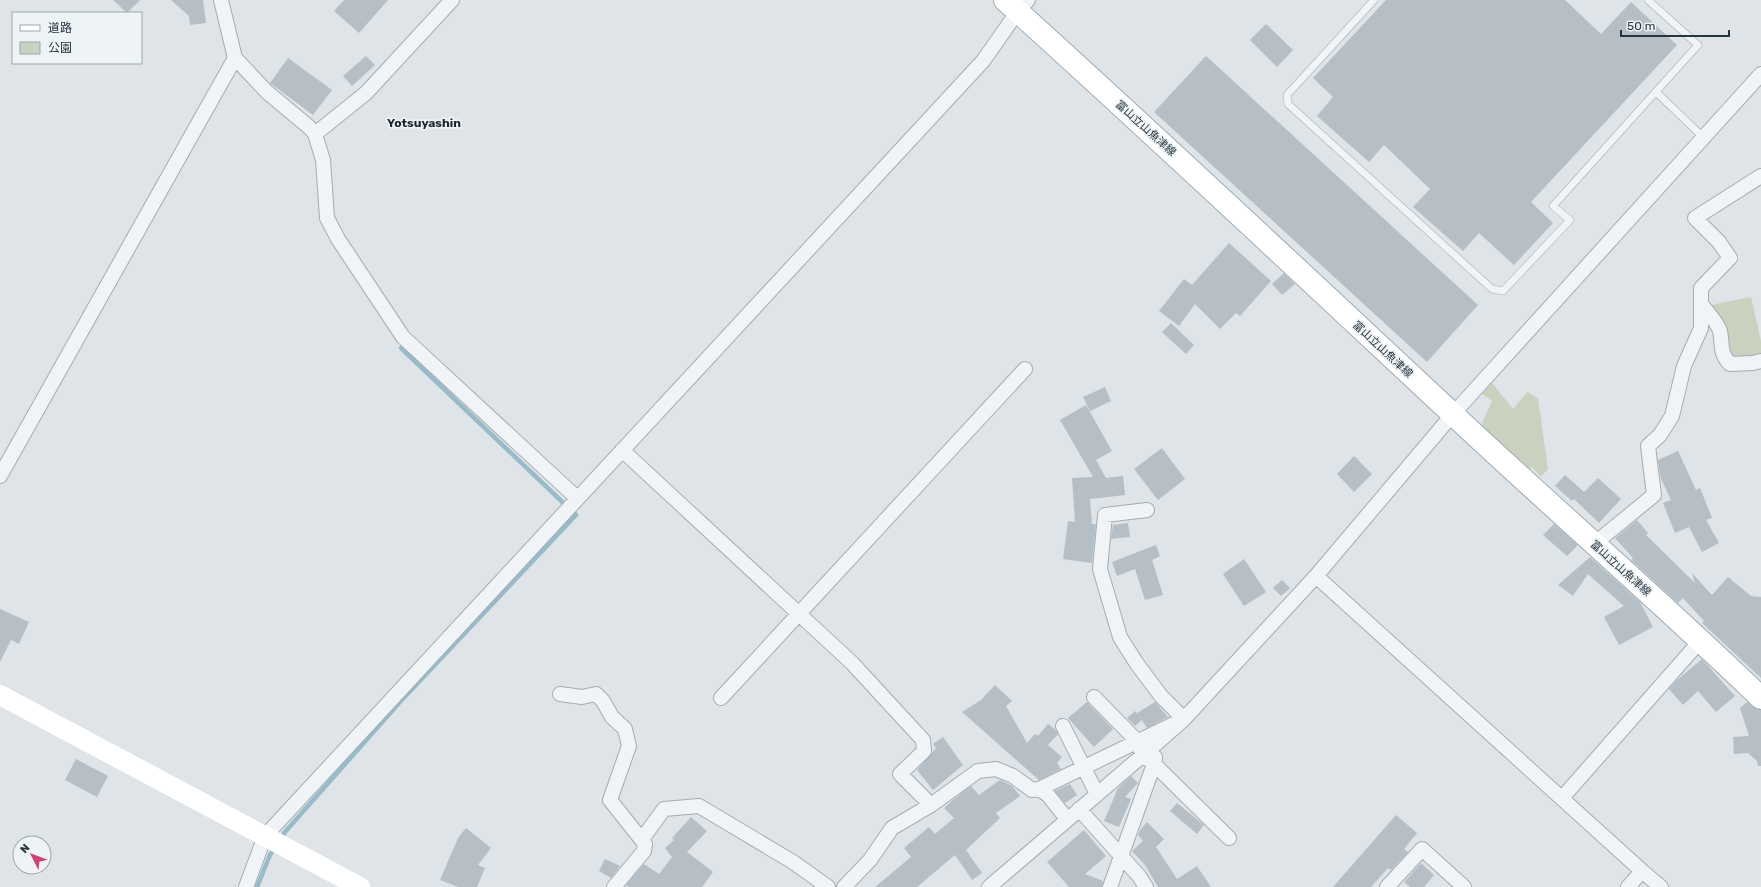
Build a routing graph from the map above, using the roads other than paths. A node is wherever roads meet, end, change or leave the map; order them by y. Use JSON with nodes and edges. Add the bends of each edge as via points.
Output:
{"nodes":[{"id":1,"x":221,"y":0,"type":"edge"},
{"id":2,"x":452,"y":0,"type":"edge"},
{"id":3,"x":1374,"y":0,"type":"edge"},
{"id":4,"x":1648,"y":0,"type":"edge"},
{"id":5,"x":1017,"y":4,"type":"edge"},
{"id":6,"x":235,"y":58,"type":"junction"},
{"id":7,"x":1761,"y":74,"type":"edge"},
{"id":8,"x":1656,"y":92,"type":"junction"},
{"id":9,"x":315,"y":134,"type":"junction"},
{"id":10,"x":1703,"y":138,"type":"junction"},
{"id":11,"x":1761,"y":176,"type":"edge"},
{"id":12,"x":1702,"y":305,"type":"junction"},
{"id":13,"x":1761,"y":361,"type":"edge"},
{"id":14,"x":1025,"y":369,"type":"dead end"},
{"id":15,"x":1453,"y":414,"type":"junction"},
{"id":16,"x":622,"y":450,"type":"junction"},
{"id":17,"x":0,"y":476,"type":"edge"},
{"id":18,"x":577,"y":498,"type":"junction"},
{"id":19,"x":1146,"y":510,"type":"dead end"},
{"id":20,"x":1594,"y":544,"type":"junction"},
{"id":21,"x":1316,"y":576,"type":"junction"},
{"id":22,"x":799,"y":613,"type":"junction"},
{"id":23,"x":1701,"y":640,"type":"junction"},
{"id":24,"x":560,"y":694,"type":"dead end"},
{"id":25,"x":0,"y":695,"type":"edge"},
{"id":26,"x":1094,"y":697,"type":"dead end"},
{"id":27,"x":721,"y":698,"type":"dead end"},
{"id":28,"x":1761,"y":698,"type":"edge"},
{"id":29,"x":1184,"y":719,"type":"junction"},
{"id":30,"x":1063,"y":726,"type":"dead end"},
{"id":31,"x":1137,"y":741,"type":"junction"},
{"id":32,"x":1157,"y":743,"type":"junction"},
{"id":33,"x":1143,"y":755,"type":"junction"},
{"id":34,"x":1154,"y":764,"type":"junction"},
{"id":35,"x":1084,"y":768,"type":"junction"},
{"id":36,"x":1039,"y":789,"type":"junction"},
{"id":37,"x":1097,"y":794,"type":"junction"},
{"id":38,"x":1562,"y":798,"type":"junction"},
{"id":39,"x":931,"y":805,"type":"junction"},
{"id":40,"x":1079,"y":809,"type":"junction"},
{"id":41,"x":1067,"y":819,"type":"junction"},
{"id":42,"x":265,"y":836,"type":"junction"},
{"id":43,"x":1229,"y":838,"type":"dead end"},
{"id":44,"x":642,"y":839,"type":"junction"},
{"id":45,"x":1121,"y":856,"type":"junction"},
{"id":46,"x":1642,"y":871,"type":"junction"},
{"id":47,"x":246,"y":887,"type":"edge"},
{"id":48,"x":360,"y":887,"type":"edge"},
{"id":49,"x":614,"y":887,"type":"edge"},
{"id":50,"x":828,"y":887,"type":"edge"},
{"id":51,"x":844,"y":887,"type":"edge"},
{"id":52,"x":990,"y":887,"type":"edge"},
{"id":53,"x":1110,"y":887,"type":"edge"},
{"id":54,"x":1146,"y":887,"type":"edge"},
{"id":55,"x":1388,"y":887,"type":"edge"},
{"id":56,"x":1464,"y":887,"type":"edge"},
{"id":57,"x":1628,"y":887,"type":"edge"},
{"id":58,"x":1661,"y":887,"type":"edge"}],
"edges":[{"from":1,"to":6,"type":"street"},
{"from":2,"to":9,"type":"street","via":[[366,93]]},
{"from":3,"to":8,"type":"lane","via":[[1287,95],[1288,104],[1492,289],[1503,291],[1570,220],[1553,206]]},
{"from":4,"to":8,"type":"lane","via":[[1698,45]]},
{"from":5,"to":15,"type":"main road","name":"富山立山魚津線"},
{"from":5,"to":16,"type":"street","via":[[983,61]]},
{"from":6,"to":9,"type":"street","via":[[267,92]]},
{"from":6,"to":17,"type":"street"},
{"from":7,"to":10,"type":"street"},
{"from":8,"to":10,"type":"lane"},
{"from":9,"to":18,"type":"street","via":[[323,160],[327,218],[403,337]]},
{"from":10,"to":15,"type":"street"},
{"from":11,"to":12,"type":"street","via":[[1695,218],[1719,242],[1730,258],[1701,288]]},
{"from":12,"to":13,"type":"street","via":[[1720,330],[1724,357],[1730,364]]},
{"from":12,"to":20,"type":"street","via":[[1701,328],[1684,366],[1672,416],[1660,435],[1648,446],[1654,495]]},
{"from":14,"to":22,"type":"street"},
{"from":15,"to":20,"type":"main road","name":"富山立山魚津線"},
{"from":15,"to":21,"type":"street"},
{"from":16,"to":18,"type":"street"},
{"from":16,"to":22,"type":"street"},
{"from":18,"to":42,"type":"street"},
{"from":19,"to":29,"type":"street","via":[[1105,515],[1100,569],[1120,637],[1161,696]]},
{"from":20,"to":23,"type":"main road","name":"富山立山魚津線"},
{"from":21,"to":29,"type":"street"},
{"from":21,"to":38,"type":"street"},
{"from":22,"to":27,"type":"street"},
{"from":22,"to":39,"type":"street","via":[[852,663],[923,740],[924,751],[900,774]]},
{"from":23,"to":28,"type":"main road","name":"富山立山魚津線"},
{"from":23,"to":38,"type":"street"},
{"from":24,"to":44,"type":"street","via":[[582,697],[596,694],[612,717],[625,729],[629,746],[610,800]]},
{"from":25,"to":42,"type":"street"},
{"from":26,"to":31,"type":"street"},
{"from":29,"to":31,"type":"street"},
{"from":29,"to":32,"type":"street"},
{"from":30,"to":35,"type":"street"},
{"from":31,"to":33,"type":"street"},
{"from":31,"to":35,"type":"street"},
{"from":32,"to":33,"type":"street"},
{"from":32,"to":34,"type":"street"},
{"from":33,"to":34,"type":"street"},
{"from":33,"to":37,"type":"street"},
{"from":34,"to":43,"type":"street"},
{"from":34,"to":45,"type":"street"},
{"from":35,"to":36,"type":"street"},
{"from":35,"to":37,"type":"street"},
{"from":36,"to":39,"type":"street","via":[[1032,790],[1013,776],[996,769],[978,771]]},
{"from":36,"to":41,"type":"street","via":[[1048,795]]},
{"from":37,"to":40,"type":"street"},
{"from":38,"to":46,"type":"street"},
{"from":39,"to":51,"type":"street","via":[[892,828],[870,860]]},
{"from":40,"to":41,"type":"street"},
{"from":40,"to":45,"type":"street"},
{"from":41,"to":52,"type":"street"},
{"from":42,"to":47,"type":"street"},
{"from":42,"to":48,"type":"street"},
{"from":44,"to":49,"type":"street","via":[[644,851]]},
{"from":44,"to":50,"type":"street","via":[[664,809],[699,806],[793,862]]},
{"from":45,"to":53,"type":"street"},
{"from":45,"to":54,"type":"street"},
{"from":46,"to":57,"type":"street"},
{"from":46,"to":58,"type":"street"},
{"from":55,"to":56,"type":"street","via":[[1422,849]]}]}
